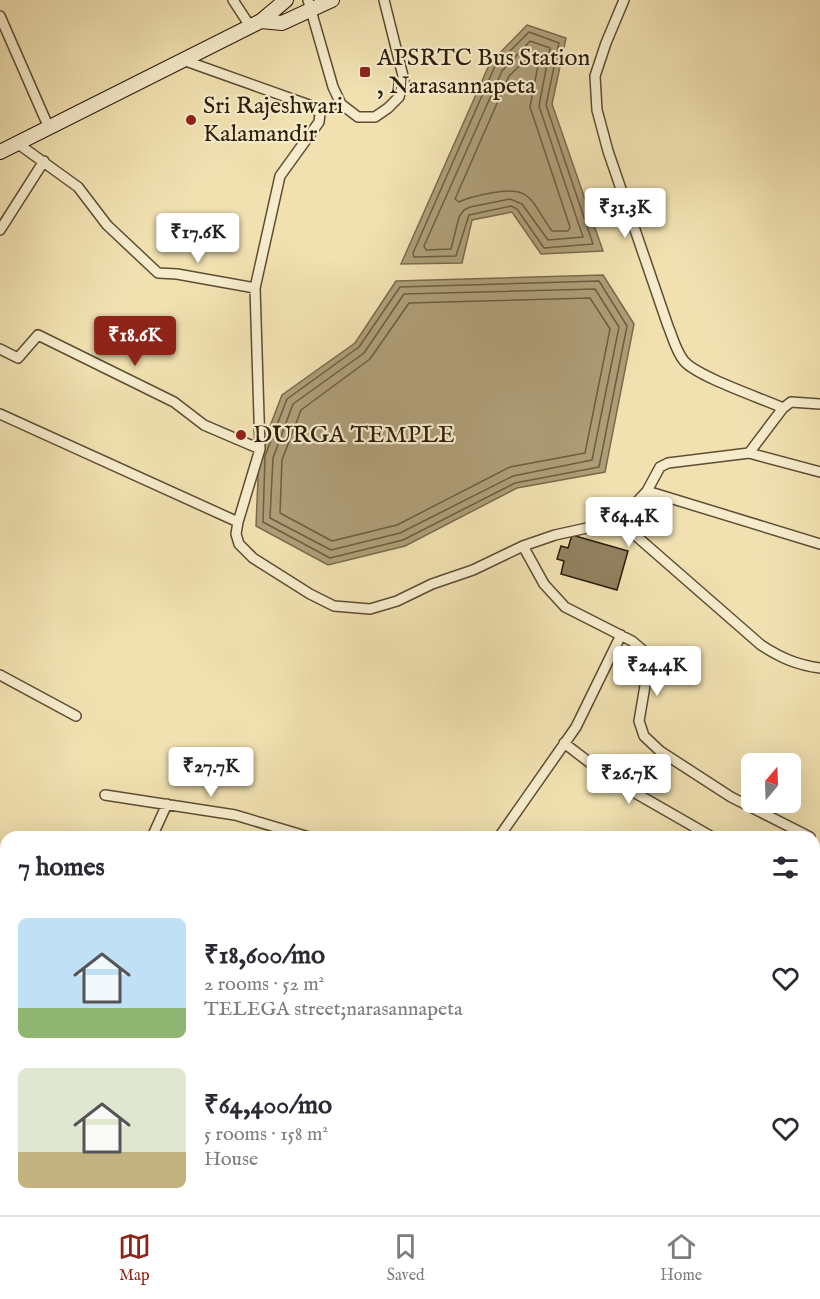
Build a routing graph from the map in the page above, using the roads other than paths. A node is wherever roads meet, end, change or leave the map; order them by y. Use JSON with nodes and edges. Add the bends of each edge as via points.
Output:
{"nodes":[{"id":1,"x":233,"y":0,"type":"edge"},
{"id":2,"x":286,"y":0,"type":"edge"},
{"id":3,"x":332,"y":0,"type":"edge"},
{"id":4,"x":384,"y":0,"type":"edge"},
{"id":5,"x":624,"y":0,"type":"edge"},
{"id":6,"x":310,"y":5,"type":"edge"},
{"id":7,"x":0,"y":16,"type":"edge"},
{"id":8,"x":255,"y":23,"type":"junction"},
{"id":9,"x":183,"y":60,"type":"junction"},
{"id":10,"x":341,"y":104,"type":"junction"},
{"id":11,"x":320,"y":113,"type":"junction"},
{"id":12,"x":48,"y":128,"type":"junction"},
{"id":13,"x":17,"y":143,"type":"junction"},
{"id":14,"x":0,"y":152,"type":"edge"},
{"id":15,"x":44,"y":161,"type":"junction"},
{"id":16,"x":0,"y":230,"type":"edge"},
{"id":17,"x":255,"y":288,"type":"junction"},
{"id":18,"x":0,"y":349,"type":"edge"},
{"id":19,"x":820,"y":404,"type":"edge"},
{"id":20,"x":783,"y":408,"type":"junction"},
{"id":21,"x":0,"y":414,"type":"edge"},
{"id":22,"x":260,"y":449,"type":"junction"},
{"id":23,"x":749,"y":453,"type":"junction"},
{"id":24,"x":820,"y":472,"type":"edge"},
{"id":25,"x":647,"y":491,"type":"junction"},
{"id":26,"x":619,"y":521,"type":"junction"},
{"id":27,"x":238,"y":522,"type":"junction"},
{"id":28,"x":820,"y":544,"type":"edge"},
{"id":29,"x":523,"y":546,"type":"junction"},
{"id":30,"x":621,"y":635,"type":"junction"},
{"id":31,"x":820,"y":668,"type":"edge"},
{"id":32,"x":0,"y":675,"type":"edge"},
{"id":33,"x":76,"y":716,"type":"dead end"},
{"id":34,"x":564,"y":743,"type":"junction"},
{"id":35,"x":105,"y":795,"type":"dead end"},
{"id":36,"x":167,"y":804,"type":"junction"},
{"id":37,"x":155,"y":831,"type":"edge"},
{"id":38,"x":289,"y":831,"type":"edge"},
{"id":39,"x":504,"y":831,"type":"edge"},
{"id":40,"x":702,"y":831,"type":"edge"},
{"id":41,"x":798,"y":831,"type":"edge"}],
"edges":[{"from":1,"to":8,"type":"street"},
{"from":2,"to":8,"type":"main road"},
{"from":3,"to":6,"type":"main road"},
{"from":4,"to":10,"type":"street","via":[[404,80],[399,97],[375,117],[358,117]]},
{"from":5,"to":20,"type":"street","via":[[595,76],[597,110],[668,326],[679,354],[693,368]]},
{"from":6,"to":8,"type":"main road","via":[[282,23]]},
{"from":6,"to":10,"type":"street"},
{"from":7,"to":12,"type":"street"},
{"from":8,"to":9,"type":"main road"},
{"from":9,"to":11,"type":"street","via":[[309,105]]},
{"from":9,"to":12,"type":"main road"},
{"from":10,"to":11,"type":"lane"},
{"from":11,"to":17,"type":"street","via":[[319,122],[280,176]]},
{"from":12,"to":13,"type":"main road"},
{"from":13,"to":14,"type":"main road"},
{"from":13,"to":15,"type":"street"},
{"from":15,"to":16,"type":"street"},
{"from":15,"to":17,"type":"street","via":[[78,187],[107,225],[159,273]]},
{"from":17,"to":22,"type":"street"},
{"from":18,"to":22,"type":"street","via":[[18,358],[38,335],[174,402],[204,425]]},
{"from":19,"to":20,"type":"street","via":[[791,402]]},
{"from":20,"to":23,"type":"street"},
{"from":21,"to":27,"type":"street"},
{"from":22,"to":27,"type":"street"},
{"from":23,"to":24,"type":"street"},
{"from":23,"to":25,"type":"street","via":[[668,463],[660,467]]},
{"from":25,"to":26,"type":"street"},
{"from":25,"to":28,"type":"street"},
{"from":26,"to":29,"type":"street"},
{"from":26,"to":31,"type":"street","via":[[761,645],[783,659]]},
{"from":27,"to":29,"type":"street","via":[[239,544],[254,558],[334,606],[370,609]]},
{"from":29,"to":30,"type":"street","via":[[544,584],[565,607]]},
{"from":30,"to":34,"type":"street","via":[[576,727]]},
{"from":30,"to":41,"type":"street","via":[[645,652],[648,668],[639,721],[644,736],[660,751],[731,797]]},
{"from":32,"to":33,"type":"street"},
{"from":34,"to":39,"type":"street"},
{"from":34,"to":40,"type":"street","via":[[611,779]]},
{"from":35,"to":36,"type":"street"},
{"from":36,"to":37,"type":"street"},
{"from":36,"to":38,"type":"street","via":[[235,815]]}]}
